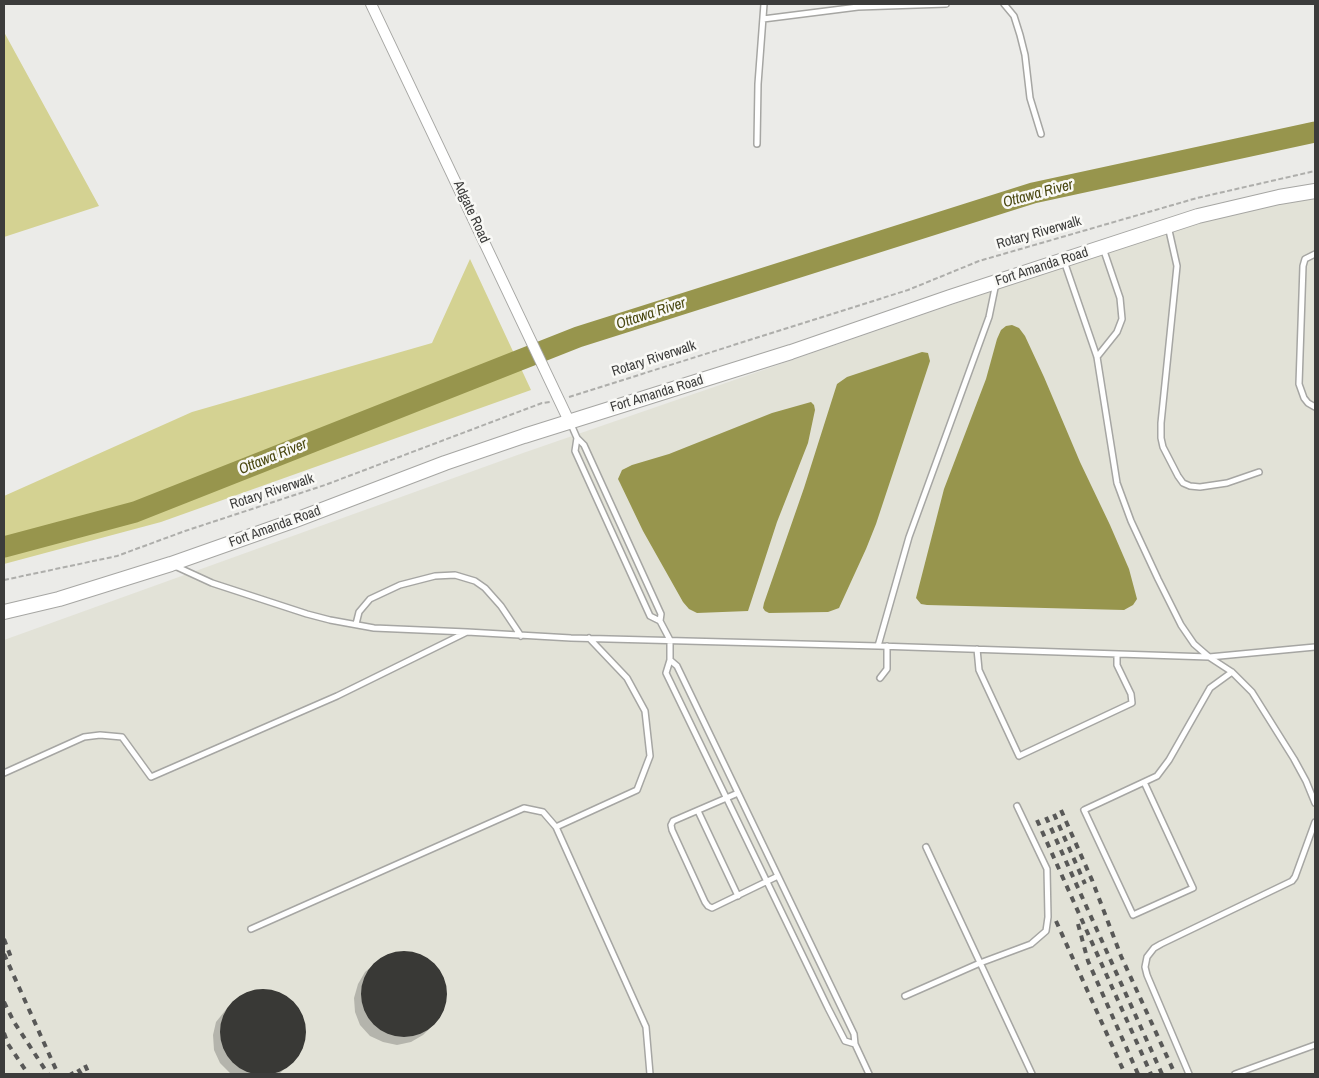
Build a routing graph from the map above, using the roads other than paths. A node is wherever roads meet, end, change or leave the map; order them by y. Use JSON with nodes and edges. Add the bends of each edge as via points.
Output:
{"nodes":[{"id":1,"x":371,"y":4,"type":"edge"},
{"id":2,"x":764,"y":4,"type":"edge"},
{"id":3,"x":946,"y":4,"type":"edge"},
{"id":4,"x":1004,"y":4,"type":"edge"},
{"id":5,"x":763,"y":19,"type":"junction"},
{"id":6,"x":1041,"y":134,"type":"dead end"},
{"id":7,"x":757,"y":144,"type":"dead end"},
{"id":8,"x":1315,"y":191,"type":"edge"},
{"id":9,"x":1168,"y":226,"type":"junction"},
{"id":10,"x":1103,"y":247,"type":"junction"},
{"id":11,"x":1315,"y":254,"type":"edge"},
{"id":12,"x":1064,"y":260,"type":"junction"},
{"id":13,"x":996,"y":282,"type":"junction"},
{"id":14,"x":1097,"y":357,"type":"junction"},
{"id":15,"x":1315,"y":408,"type":"edge"},
{"id":16,"x":569,"y":421,"type":"junction"},
{"id":17,"x":577,"y":438,"type":"junction"},
{"id":18,"x":1259,"y":472,"type":"dead end"},
{"id":19,"x":171,"y":564,"type":"junction"},
{"id":20,"x":4,"y":612,"type":"edge"},
{"id":21,"x":660,"y":621,"type":"junction"},
{"id":22,"x":356,"y":624,"type":"junction"},
{"id":23,"x":467,"y":632,"type":"junction"},
{"id":24,"x":521,"y":636,"type":"junction"},
{"id":25,"x":589,"y":638,"type":"junction"},
{"id":26,"x":670,"y":640,"type":"junction"},
{"id":27,"x":878,"y":646,"type":"junction"},
{"id":28,"x":887,"y":646,"type":"junction"},
{"id":29,"x":1315,"y":647,"type":"edge"},
{"id":30,"x":977,"y":649,"type":"junction"},
{"id":31,"x":1117,"y":654,"type":"junction"},
{"id":32,"x":1209,"y":657,"type":"junction"},
{"id":33,"x":670,"y":660,"type":"junction"},
{"id":34,"x":1232,"y":672,"type":"junction"},
{"id":35,"x":880,"y":678,"type":"dead end"},
{"id":36,"x":4,"y":774,"type":"edge"},
{"id":37,"x":1144,"y":782,"type":"junction"},
{"id":38,"x":738,"y":793,"type":"junction"},
{"id":39,"x":726,"y":798,"type":"junction"},
{"id":40,"x":1315,"y":803,"type":"edge"},
{"id":41,"x":1018,"y":806,"type":"dead end"},
{"id":42,"x":698,"y":811,"type":"junction"},
{"id":43,"x":1315,"y":822,"type":"edge"},
{"id":44,"x":556,"y":827,"type":"junction"},
{"id":45,"x":926,"y":847,"type":"dead end"},
{"id":46,"x":778,"y":876,"type":"junction"},
{"id":47,"x":767,"y":883,"type":"junction"},
{"id":48,"x":738,"y":896,"type":"junction"},
{"id":49,"x":251,"y":929,"type":"dead end"},
{"id":50,"x":980,"y":963,"type":"junction"},
{"id":51,"x":905,"y":996,"type":"dead end"},
{"id":52,"x":855,"y":1044,"type":"junction"},
{"id":53,"x":1315,"y":1045,"type":"edge"},
{"id":54,"x":650,"y":1074,"type":"edge"},
{"id":55,"x":869,"y":1074,"type":"edge"},
{"id":56,"x":1032,"y":1074,"type":"edge"},
{"id":57,"x":1189,"y":1074,"type":"edge"},
{"id":58,"x":1235,"y":1074,"type":"edge"}],
"edges":[{"from":1,"to":16,"type":"street","name":"Adgate Road"},
{"from":2,"to":5,"type":"lane"},
{"from":3,"to":5,"type":"lane","via":[[858,7]]},
{"from":4,"to":6,"type":"lane","via":[[1014,16],[1020,35],[1030,98]]},
{"from":5,"to":7,"type":"lane"},
{"from":8,"to":9,"type":"street","name":"Fort Amanda Road","via":[[1207,214]]},
{"from":9,"to":10,"type":"street","name":"Fort Amanda Road"},
{"from":9,"to":18,"type":"lane","via":[[1177,273],[1161,423],[1163,447],[1178,476],[1190,486],[1228,483]]},
{"from":10,"to":12,"type":"street","name":"Fort Amanda Road"},
{"from":10,"to":14,"type":"lane","via":[[1120,298],[1122,319],[1117,332]]},
{"from":11,"to":15,"type":"lane","via":[[1305,259],[1303,266],[1299,366],[1299,384],[1304,398]]},
{"from":12,"to":13,"type":"street","name":"Fort Amanda Road"},
{"from":12,"to":14,"type":"lane"},
{"from":13,"to":16,"type":"street","name":"Fort Amanda Road","via":[[782,355]]},
{"from":13,"to":27,"type":"lane","via":[[989,317],[909,537]]},
{"from":14,"to":32,"type":"lane","via":[[1114,468],[1122,499],[1181,625],[1194,644]]},
{"from":16,"to":17,"type":"lane"},
{"from":16,"to":19,"type":"street","name":"Fort Amanda Road"},
{"from":17,"to":21,"type":"lane","via":[[584,445],[661,614]]},
{"from":17,"to":21,"type":"lane","via":[[576,451],[650,616]]},
{"from":19,"to":20,"type":"street","name":"Fort Amanda Road","via":[[59,599]]},
{"from":19,"to":22,"type":"lane","via":[[212,582],[297,610]]},
{"from":21,"to":26,"type":"lane"},
{"from":22,"to":23,"type":"lane","via":[[374,628]]},
{"from":22,"to":24,"type":"lane","via":[[359,612],[370,599],[400,585],[435,576],[455,575],[475,580],[485,588]]},
{"from":23,"to":24,"type":"lane"},
{"from":23,"to":36,"type":"lane","via":[[337,696],[151,777],[122,737],[100,735],[84,737]]},
{"from":24,"to":25,"type":"lane"},
{"from":25,"to":26,"type":"lane"},
{"from":25,"to":44,"type":"lane","via":[[627,678],[644,711],[650,756],[637,790]]},
{"from":26,"to":27,"type":"lane"},
{"from":26,"to":33,"type":"lane"},
{"from":27,"to":28,"type":"lane"},
{"from":28,"to":30,"type":"lane"},
{"from":28,"to":35,"type":"lane","via":[[887,669]]},
{"from":29,"to":32,"type":"lane"},
{"from":30,"to":31,"type":"lane"},
{"from":30,"to":31,"type":"lane","via":[[979,670],[1019,756],[1132,703]]},
{"from":31,"to":32,"type":"lane"},
{"from":32,"to":34,"type":"lane"},
{"from":33,"to":38,"type":"lane","via":[[677,666]]},
{"from":33,"to":39,"type":"lane","via":[[666,673]]},
{"from":34,"to":37,"type":"lane","via":[[1210,688],[1169,760],[1157,776]]},
{"from":34,"to":40,"type":"lane","via":[[1252,692],[1306,781]]},
{"from":37,"to":37,"type":"lane","via":[[1084,810],[1133,914],[1193,888]]},
{"from":38,"to":39,"type":"lane"},
{"from":38,"to":46,"type":"lane"},
{"from":39,"to":42,"type":"lane"},
{"from":39,"to":47,"type":"lane"},
{"from":41,"to":50,"type":"lane","via":[[1047,869],[1046,931],[1031,944]]},
{"from":42,"to":48,"type":"lane"},
{"from":42,"to":48,"type":"lane","via":[[671,825],[705,902],[712,908]]},
{"from":43,"to":57,"type":"lane","via":[[1292,881],[1161,944],[1147,957],[1147,974]]},
{"from":44,"to":49,"type":"lane","via":[[543,812],[524,808]]},
{"from":44,"to":54,"type":"lane","via":[[646,1027]]},
{"from":45,"to":50,"type":"lane"},
{"from":46,"to":47,"type":"lane"},
{"from":46,"to":52,"type":"lane","via":[[854,1034]]},
{"from":47,"to":48,"type":"lane"},
{"from":47,"to":52,"type":"lane","via":[[845,1041]]},
{"from":50,"to":51,"type":"lane"},
{"from":50,"to":56,"type":"lane"},
{"from":52,"to":55,"type":"lane"},
{"from":53,"to":58,"type":"lane"}]}
